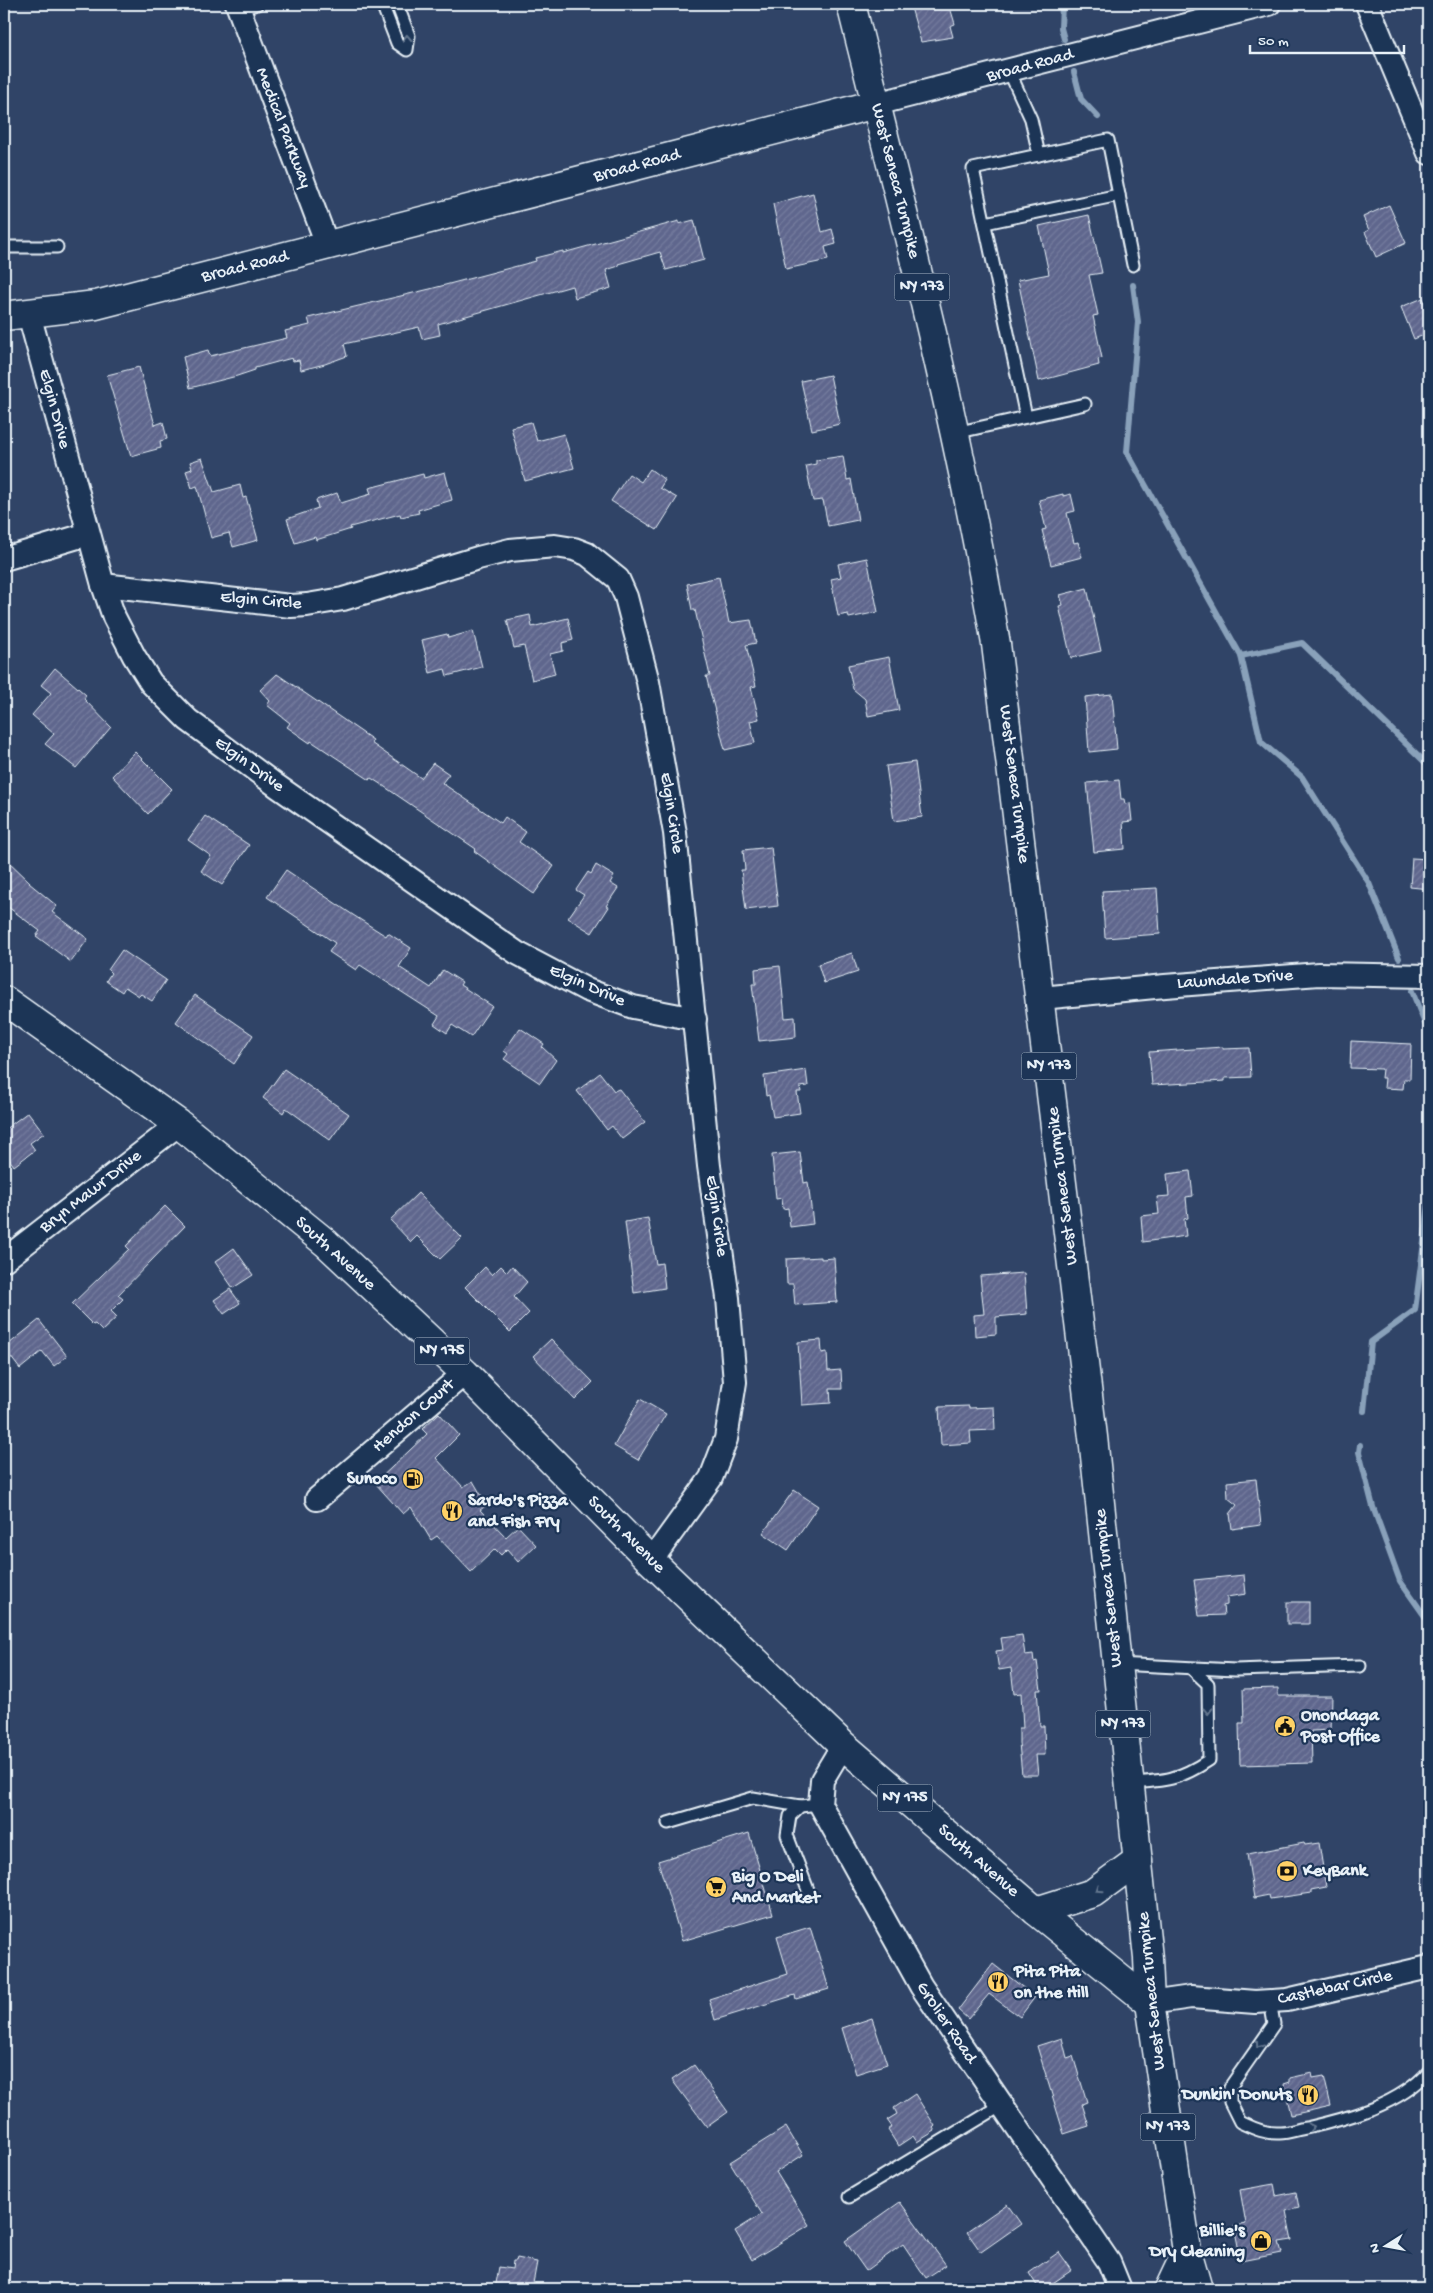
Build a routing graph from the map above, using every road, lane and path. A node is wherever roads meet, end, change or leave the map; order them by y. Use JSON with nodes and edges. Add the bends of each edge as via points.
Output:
{"nodes":[{"id":1,"x":382,"y":4,"type":"edge"},
{"id":2,"x":397,"y":4,"type":"edge"},
{"id":3,"x":851,"y":4,"type":"edge"},
{"id":4,"x":1268,"y":4,"type":"edge"},
{"id":5,"x":1367,"y":4,"type":"edge"},
{"id":6,"x":244,"y":6,"type":"edge"},
{"id":7,"x":1009,"y":71,"type":"junction"},
{"id":8,"x":876,"y":104,"type":"junction"},
{"id":9,"x":1429,"y":153,"type":"edge"},
{"id":10,"x":1039,"y":155,"type":"junction"},
{"id":11,"x":1119,"y":195,"type":"junction"},
{"id":12,"x":985,"y":223,"type":"junction"},
{"id":13,"x":4,"y":247,"type":"edge"},
{"id":14,"x":57,"y":247,"type":"dead end"},
{"id":15,"x":328,"y":247,"type":"junction"},
{"id":16,"x":1133,"y":265,"type":"dead end"},
{"id":17,"x":16,"y":315,"type":"edge"},
{"id":18,"x":1085,"y":404,"type":"dead end"},
{"id":19,"x":1026,"y":418,"type":"junction"},
{"id":20,"x":955,"y":432,"type":"junction"},
{"id":21,"x":88,"y":534,"type":"junction"},
{"id":22,"x":4,"y":559,"type":"edge"},
{"id":23,"x":103,"y":584,"type":"junction"},
{"id":24,"x":1429,"y":976,"type":"edge"},
{"id":25,"x":1041,"y":998,"type":"junction"},
{"id":26,"x":4,"y":1000,"type":"edge"},
{"id":27,"x":695,"y":1019,"type":"junction"},
{"id":28,"x":178,"y":1124,"type":"junction"},
{"id":29,"x":4,"y":1260,"type":"edge"},
{"id":30,"x":465,"y":1372,"type":"junction"},
{"id":31,"x":317,"y":1499,"type":"dead end"},
{"id":32,"x":652,"y":1561,"type":"junction"},
{"id":33,"x":1117,"y":1664,"type":"junction"},
{"id":34,"x":1360,"y":1666,"type":"dead end"},
{"id":35,"x":1192,"y":1669,"type":"junction"},
{"id":36,"x":843,"y":1745,"type":"junction"},
{"id":37,"x":1130,"y":1783,"type":"junction"},
{"id":38,"x":810,"y":1805,"type":"junction"},
{"id":39,"x":668,"y":1823,"type":"dead end"},
{"id":40,"x":1138,"y":1860,"type":"junction"},
{"id":41,"x":808,"y":1890,"type":"dead end"},
{"id":42,"x":1036,"y":1911,"type":"junction"},
{"id":43,"x":1429,"y":1967,"type":"edge"},
{"id":44,"x":1270,"y":2001,"type":"junction"},
{"id":45,"x":1150,"y":2003,"type":"junction"},
{"id":46,"x":1429,"y":2071,"type":"edge"},
{"id":47,"x":1002,"y":2105,"type":"junction"},
{"id":48,"x":849,"y":2197,"type":"dead end"},
{"id":49,"x":1187,"y":2251,"type":"junction"},
{"id":50,"x":1120,"y":2289,"type":"edge"},
{"id":51,"x":1169,"y":2289,"type":"edge"},
{"id":52,"x":1198,"y":2289,"type":"edge"}],
"edges":[{"from":1,"to":2,"type":"lane","one_way":true,"via":[[397,43],[407,50],[410,36]]},
{"from":3,"to":8,"type":"main road","name":"West Seneca Turnpike","number":"NY 173"},
{"from":4,"to":7,"type":"street","name":"Broad Road"},
{"from":5,"to":9,"type":"street"},
{"from":6,"to":15,"type":"street","name":"Medical Parkway"},
{"from":7,"to":8,"type":"street","name":"Broad Road"},
{"from":7,"to":10,"type":"lane","via":[[1031,119]]},
{"from":8,"to":15,"type":"main road","name":"Broad Road"},
{"from":8,"to":20,"type":"main road","name":"West Seneca Turnpike","number":"NY 173"},
{"from":10,"to":11,"type":"lane","via":[[1108,140]]},
{"from":10,"to":12,"type":"lane","via":[[973,170]]},
{"from":11,"to":12,"type":"lane"},
{"from":11,"to":16,"type":"lane"},
{"from":12,"to":19,"type":"lane"},
{"from":13,"to":14,"type":"lane"},
{"from":15,"to":17,"type":"main road","name":"Broad Road","via":[[96,305]]},
{"from":17,"to":21,"type":"street","name":"Elgin Drive"},
{"from":18,"to":19,"type":"lane"},
{"from":19,"to":20,"type":"lane"},
{"from":20,"to":25,"type":"main road","name":"West Seneca Turnpike","number":"NY 173","via":[[996,644]]},
{"from":21,"to":22,"type":"street"},
{"from":21,"to":23,"type":"street","name":"Elgin Drive"},
{"from":23,"to":27,"type":"street","name":"Elgin Drive","via":[[114,617],[134,656],[151,683],[188,720],[517,953],[587,990],[634,1007]]},
{"from":23,"to":27,"type":"street","name":"Elgin Circle","via":[[291,606],[343,599],[510,550],[555,546],[587,554],[618,579],[626,596],[648,682],[675,833]]},
{"from":24,"to":25,"type":"street","name":"Lawndale Drive","via":[[1319,974]]},
{"from":25,"to":33,"type":"main road","name":"West Seneca Turnpike","number":"NY 173"},
{"from":26,"to":28,"type":"main road","name":"South Avenue","number":"NY 175"},
{"from":27,"to":32,"type":"street","name":"Elgin Circle","via":[[735,1382],[726,1440],[711,1478]]},
{"from":28,"to":29,"type":"street","name":"Bryn Mawr Drive"},
{"from":28,"to":30,"type":"main road","name":"South Avenue","number":"NY 175","via":[[326,1243]]},
{"from":30,"to":31,"type":"street","name":"Hendon Court"},
{"from":30,"to":32,"type":"main road","name":"South Avenue","number":"NY 175"},
{"from":32,"to":36,"type":"main road","name":"South Avenue","number":"NY 175"},
{"from":33,"to":35,"type":"lane"},
{"from":33,"to":37,"type":"main road","name":"West Seneca Turnpike","number":"NY 173"},
{"from":34,"to":35,"type":"lane"},
{"from":35,"to":37,"type":"lane","one_way":true,"via":[[1208,1684],[1209,1760],[1188,1775],[1163,1782]]},
{"from":36,"to":38,"type":"street"},
{"from":36,"to":42,"type":"main road","name":"South Avenue","number":"NY 175"},
{"from":37,"to":40,"type":"main road","name":"West Seneca Turnpike","number":"NY 173"},
{"from":38,"to":39,"type":"lane","via":[[753,1798]]},
{"from":38,"to":41,"type":"lane","via":[[790,1816],[787,1835]]},
{"from":38,"to":47,"type":"street","name":"Grolier Road","via":[[906,1963]]},
{"from":40,"to":42,"type":"main road","one_way":true,"via":[[1093,1894]]},
{"from":40,"to":45,"type":"main road","name":"West Seneca Turnpike","number":"NY 173"},
{"from":42,"to":45,"type":"main road","name":"South Avenue","number":"NY 175"},
{"from":43,"to":44,"type":"street","name":"Castlebar Circle","via":[[1335,1990]]},
{"from":44,"to":45,"type":"street","name":"Castlebar Circle","via":[[1191,1997]]},
{"from":44,"to":46,"type":"lane","one_way":true,"via":[[1274,2024],[1230,2087],[1230,2102],[1240,2122],[1262,2132],[1280,2133],[1348,2119],[1390,2100]]},
{"from":45,"to":49,"type":"main road","name":"West Seneca Turnpike","number":"NY 173"},
{"from":47,"to":48,"type":"lane"},
{"from":47,"to":50,"type":"street","name":"Grolier Road","via":[[1109,2262]]},
{"from":49,"to":51,"type":"main road"},
{"from":49,"to":52,"type":"main road","name":"West Seneca Turnpike"}]}
